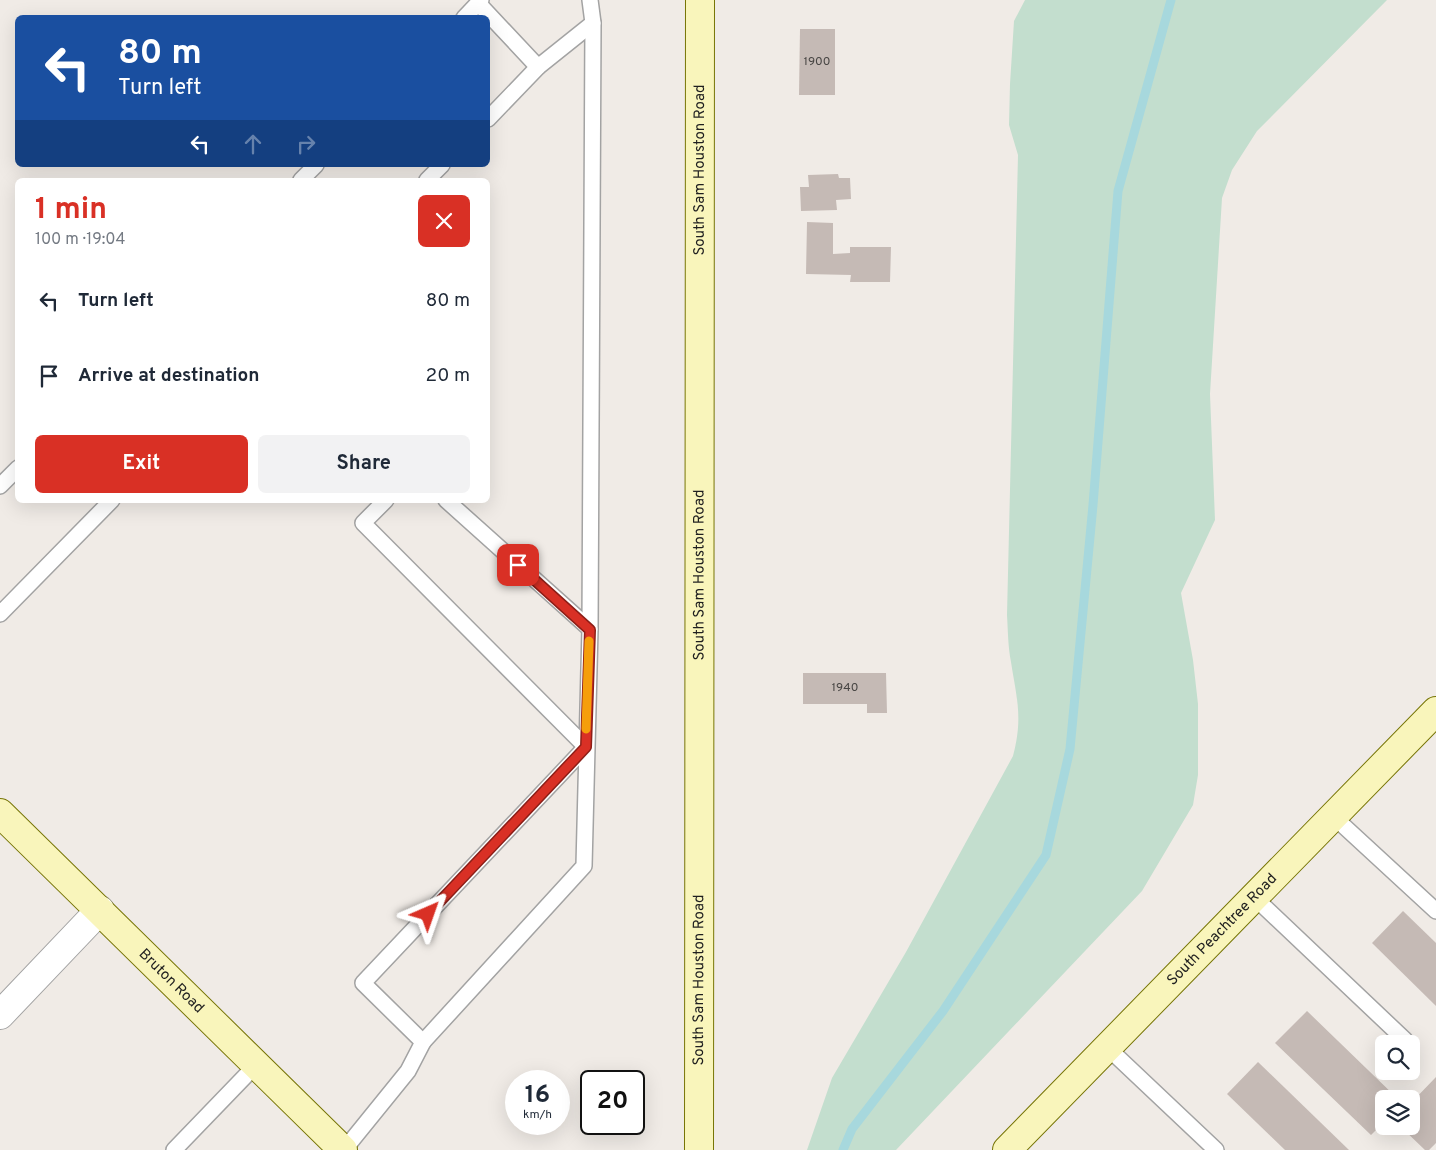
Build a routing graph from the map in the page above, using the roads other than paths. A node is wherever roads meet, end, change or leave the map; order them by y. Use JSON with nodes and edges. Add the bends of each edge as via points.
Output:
{"nodes":[{"id":1,"x":590,"y":0,"type":"edge"},
{"id":2,"x":700,"y":0,"type":"edge"},
{"id":3,"x":479,"y":2,"type":"edge"},
{"id":4,"x":467,"y":15,"type":"edge"},
{"id":5,"x":593,"y":23,"type":"junction"},
{"id":6,"x":538,"y":67,"type":"junction"},
{"id":7,"x":490,"y":117,"type":"edge"},
{"id":8,"x":314,"y":167,"type":"edge"},
{"id":9,"x":440,"y":167,"type":"edge"},
{"id":10,"x":303,"y":178,"type":"edge"},
{"id":11,"x":429,"y":178,"type":"edge"},
{"id":12,"x":15,"y":471,"type":"edge"},
{"id":13,"x":0,"y":486,"type":"edge"},
{"id":14,"x":109,"y":503,"type":"edge"},
{"id":15,"x":383,"y":503,"type":"edge"},
{"id":16,"x":449,"y":503,"type":"edge"},
{"id":17,"x":0,"y":614,"type":"edge"},
{"id":18,"x":590,"y":630,"type":"junction"},
{"id":19,"x":1436,"y":711,"type":"edge"},
{"id":20,"x":586,"y":747,"type":"junction"},
{"id":21,"x":0,"y":813,"type":"edge"},
{"id":22,"x":1334,"y":817,"type":"junction"},
{"id":23,"x":1254,"y":897,"type":"junction"},
{"id":24,"x":100,"y":910,"type":"junction"},
{"id":25,"x":1436,"y":911,"type":"edge"},
{"id":26,"x":0,"y":1015,"type":"edge"},
{"id":27,"x":1400,"y":1035,"type":"edge"},
{"id":28,"x":424,"y":1042,"type":"junction"},
{"id":29,"x":1108,"y":1048,"type":"junction"},
{"id":30,"x":256,"y":1065,"type":"junction"},
{"id":31,"x":174,"y":1150,"type":"edge"},
{"id":32,"x":343,"y":1150,"type":"edge"},
{"id":33,"x":700,"y":1150,"type":"edge"},
{"id":34,"x":1007,"y":1150,"type":"edge"},
{"id":35,"x":1216,"y":1150,"type":"edge"}],
"edges":[{"from":1,"to":5,"type":"lane"},
{"from":2,"to":33,"type":"street","name":"South Sam Houston Road"},
{"from":3,"to":4,"type":"lane"},
{"from":3,"to":6,"type":"lane"},
{"from":5,"to":6,"type":"lane"},
{"from":5,"to":18,"type":"lane"},
{"from":6,"to":7,"type":"lane"},
{"from":8,"to":10,"type":"lane"},
{"from":9,"to":11,"type":"lane"},
{"from":12,"to":13,"type":"lane"},
{"from":14,"to":17,"type":"lane"},
{"from":15,"to":20,"type":"lane","via":[[363,523]]},
{"from":16,"to":18,"type":"lane"},
{"from":18,"to":20,"type":"lane"},
{"from":19,"to":22,"type":"street","name":"South Peachtree Road"},
{"from":20,"to":28,"type":"lane","via":[[584,866]]},
{"from":20,"to":28,"type":"lane","via":[[363,983]]},
{"from":21,"to":24,"type":"street","name":"Bruton Road"},
{"from":22,"to":23,"type":"street","name":"South Peachtree Road"},
{"from":22,"to":25,"type":"lane"},
{"from":23,"to":27,"type":"lane"},
{"from":23,"to":29,"type":"street","name":"South Peachtree Road"},
{"from":24,"to":26,"type":"street"},
{"from":24,"to":30,"type":"street","name":"Bruton Road"},
{"from":28,"to":32,"type":"lane","via":[[408,1071]]},
{"from":29,"to":34,"type":"street","name":"South Peachtree Road"},
{"from":29,"to":35,"type":"lane"},
{"from":30,"to":31,"type":"lane"},
{"from":30,"to":32,"type":"street","name":"Bruton Road"}]}
